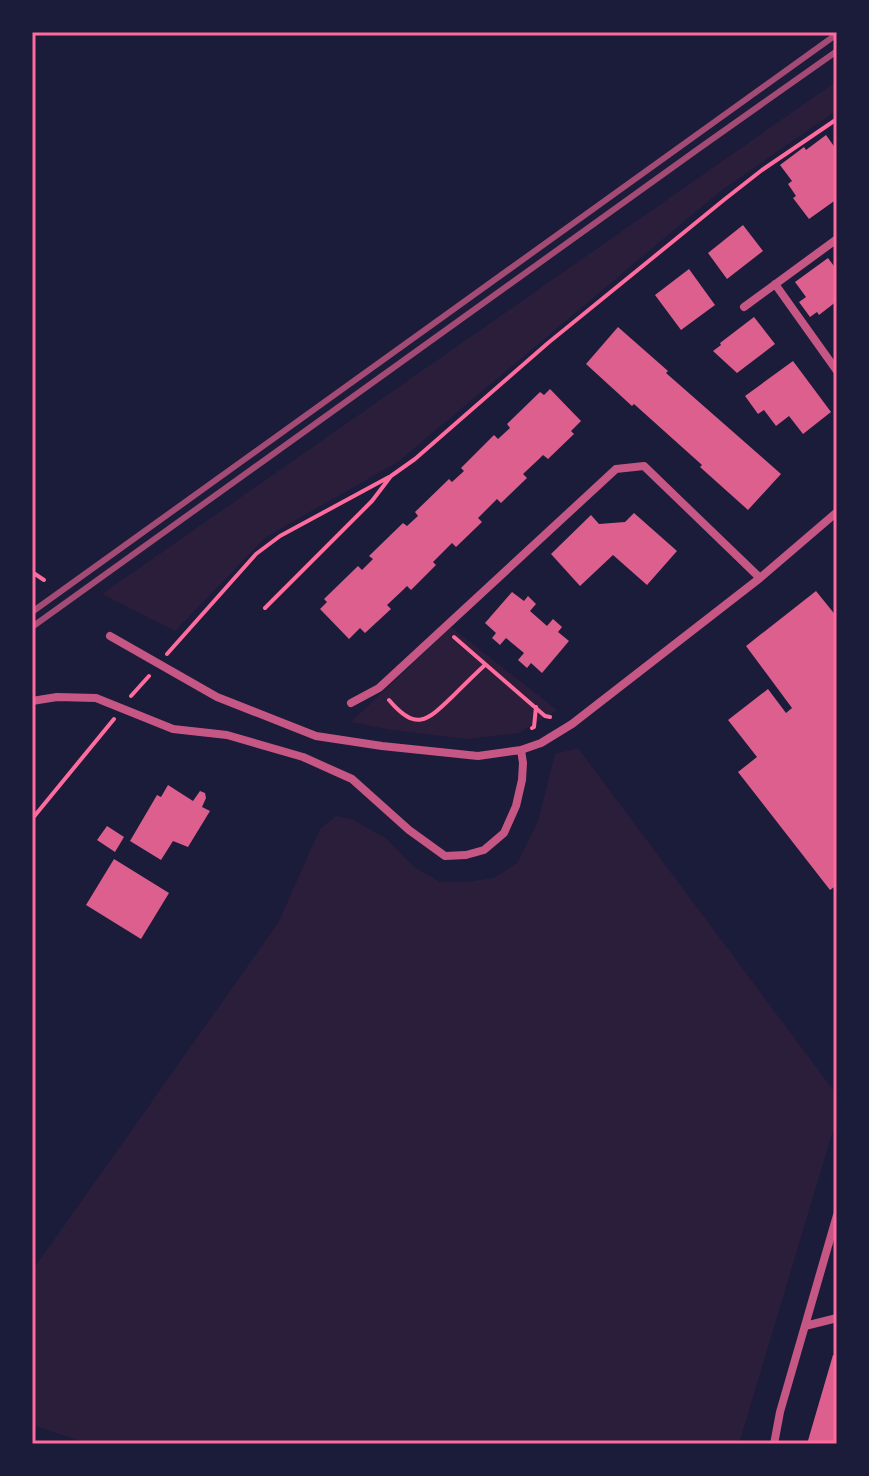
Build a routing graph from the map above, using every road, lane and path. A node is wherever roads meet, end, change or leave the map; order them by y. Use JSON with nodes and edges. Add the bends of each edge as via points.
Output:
{"nodes":[{"id":1,"x":837,"y":119,"type":"edge"},
{"id":2,"x":837,"y":239,"type":"edge"},
{"id":3,"x":775,"y":284,"type":"junction"},
{"id":4,"x":744,"y":307,"type":"dead end"},
{"id":5,"x":837,"y":371,"type":"edge"},
{"id":6,"x":391,"y":476,"type":"junction"},
{"id":7,"x":837,"y":512,"type":"edge"},
{"id":8,"x":32,"y":572,"type":"edge"},
{"id":9,"x":760,"y":578,"type":"junction"},
{"id":10,"x":44,"y":580,"type":"dead end"},
{"id":11,"x":265,"y":608,"type":"dead end"},
{"id":12,"x":444,"y":629,"type":"junction"},
{"id":13,"x":110,"y":636,"type":"dead end"},
{"id":14,"x":181,"y":638,"type":"dead end"},
{"id":15,"x":156,"y":649,"type":"dead end"},
{"id":16,"x":168,"y":656,"type":"dead end"},
{"id":17,"x":485,"y":665,"type":"junction"},
{"id":18,"x":379,"y":688,"type":"junction"},
{"id":19,"x":32,"y":701,"type":"edge"},
{"id":20,"x":351,"y":703,"type":"dead end"},
{"id":21,"x":536,"y":707,"type":"junction"},
{"id":22,"x":116,"y":716,"type":"dead end"},
{"id":23,"x":550,"y":717,"type":"dead end"},
{"id":24,"x":527,"y":731,"type":"dead end"},
{"id":25,"x":521,"y":750,"type":"junction"},
{"id":26,"x":32,"y":819,"type":"edge"},
{"id":27,"x":837,"y":1215,"type":"edge"},
{"id":28,"x":837,"y":1318,"type":"edge"},
{"id":29,"x":805,"y":1326,"type":"junction"},
{"id":30,"x":774,"y":1444,"type":"edge"}],
"edges":[{"from":1,"to":6,"type":"path","via":[[725,199]]},
{"from":2,"to":3,"type":"street"},
{"from":3,"to":4,"type":"street"},
{"from":3,"to":5,"type":"street"},
{"from":6,"to":11,"type":"path"},
{"from":6,"to":14,"type":"path","via":[[256,554]]},
{"from":7,"to":9,"type":"street"},
{"from":8,"to":10,"type":"path"},
{"from":9,"to":12,"type":"street","via":[[644,466],[616,469]]},
{"from":9,"to":25,"type":"street","via":[[572,724]]},
{"from":12,"to":17,"type":"path"},
{"from":12,"to":18,"type":"street"},
{"from":13,"to":25,"type":"street","via":[[217,697],[316,736],[478,756]]},
{"from":15,"to":16,"type":"path"},
{"from":17,"to":18,"type":"path","via":[[432,717],[418,721],[407,717]]},
{"from":17,"to":21,"type":"path"},
{"from":18,"to":20,"type":"street"},
{"from":19,"to":25,"type":"street","via":[[96,698],[173,729],[227,735],[303,757],[352,779],[445,856],[484,850],[504,833],[522,780]]},
{"from":21,"to":23,"type":"path"},
{"from":21,"to":24,"type":"path","via":[[534,727]]},
{"from":22,"to":26,"type":"path"},
{"from":27,"to":29,"type":"street"},
{"from":28,"to":29,"type":"street"},
{"from":29,"to":30,"type":"street"}]}
